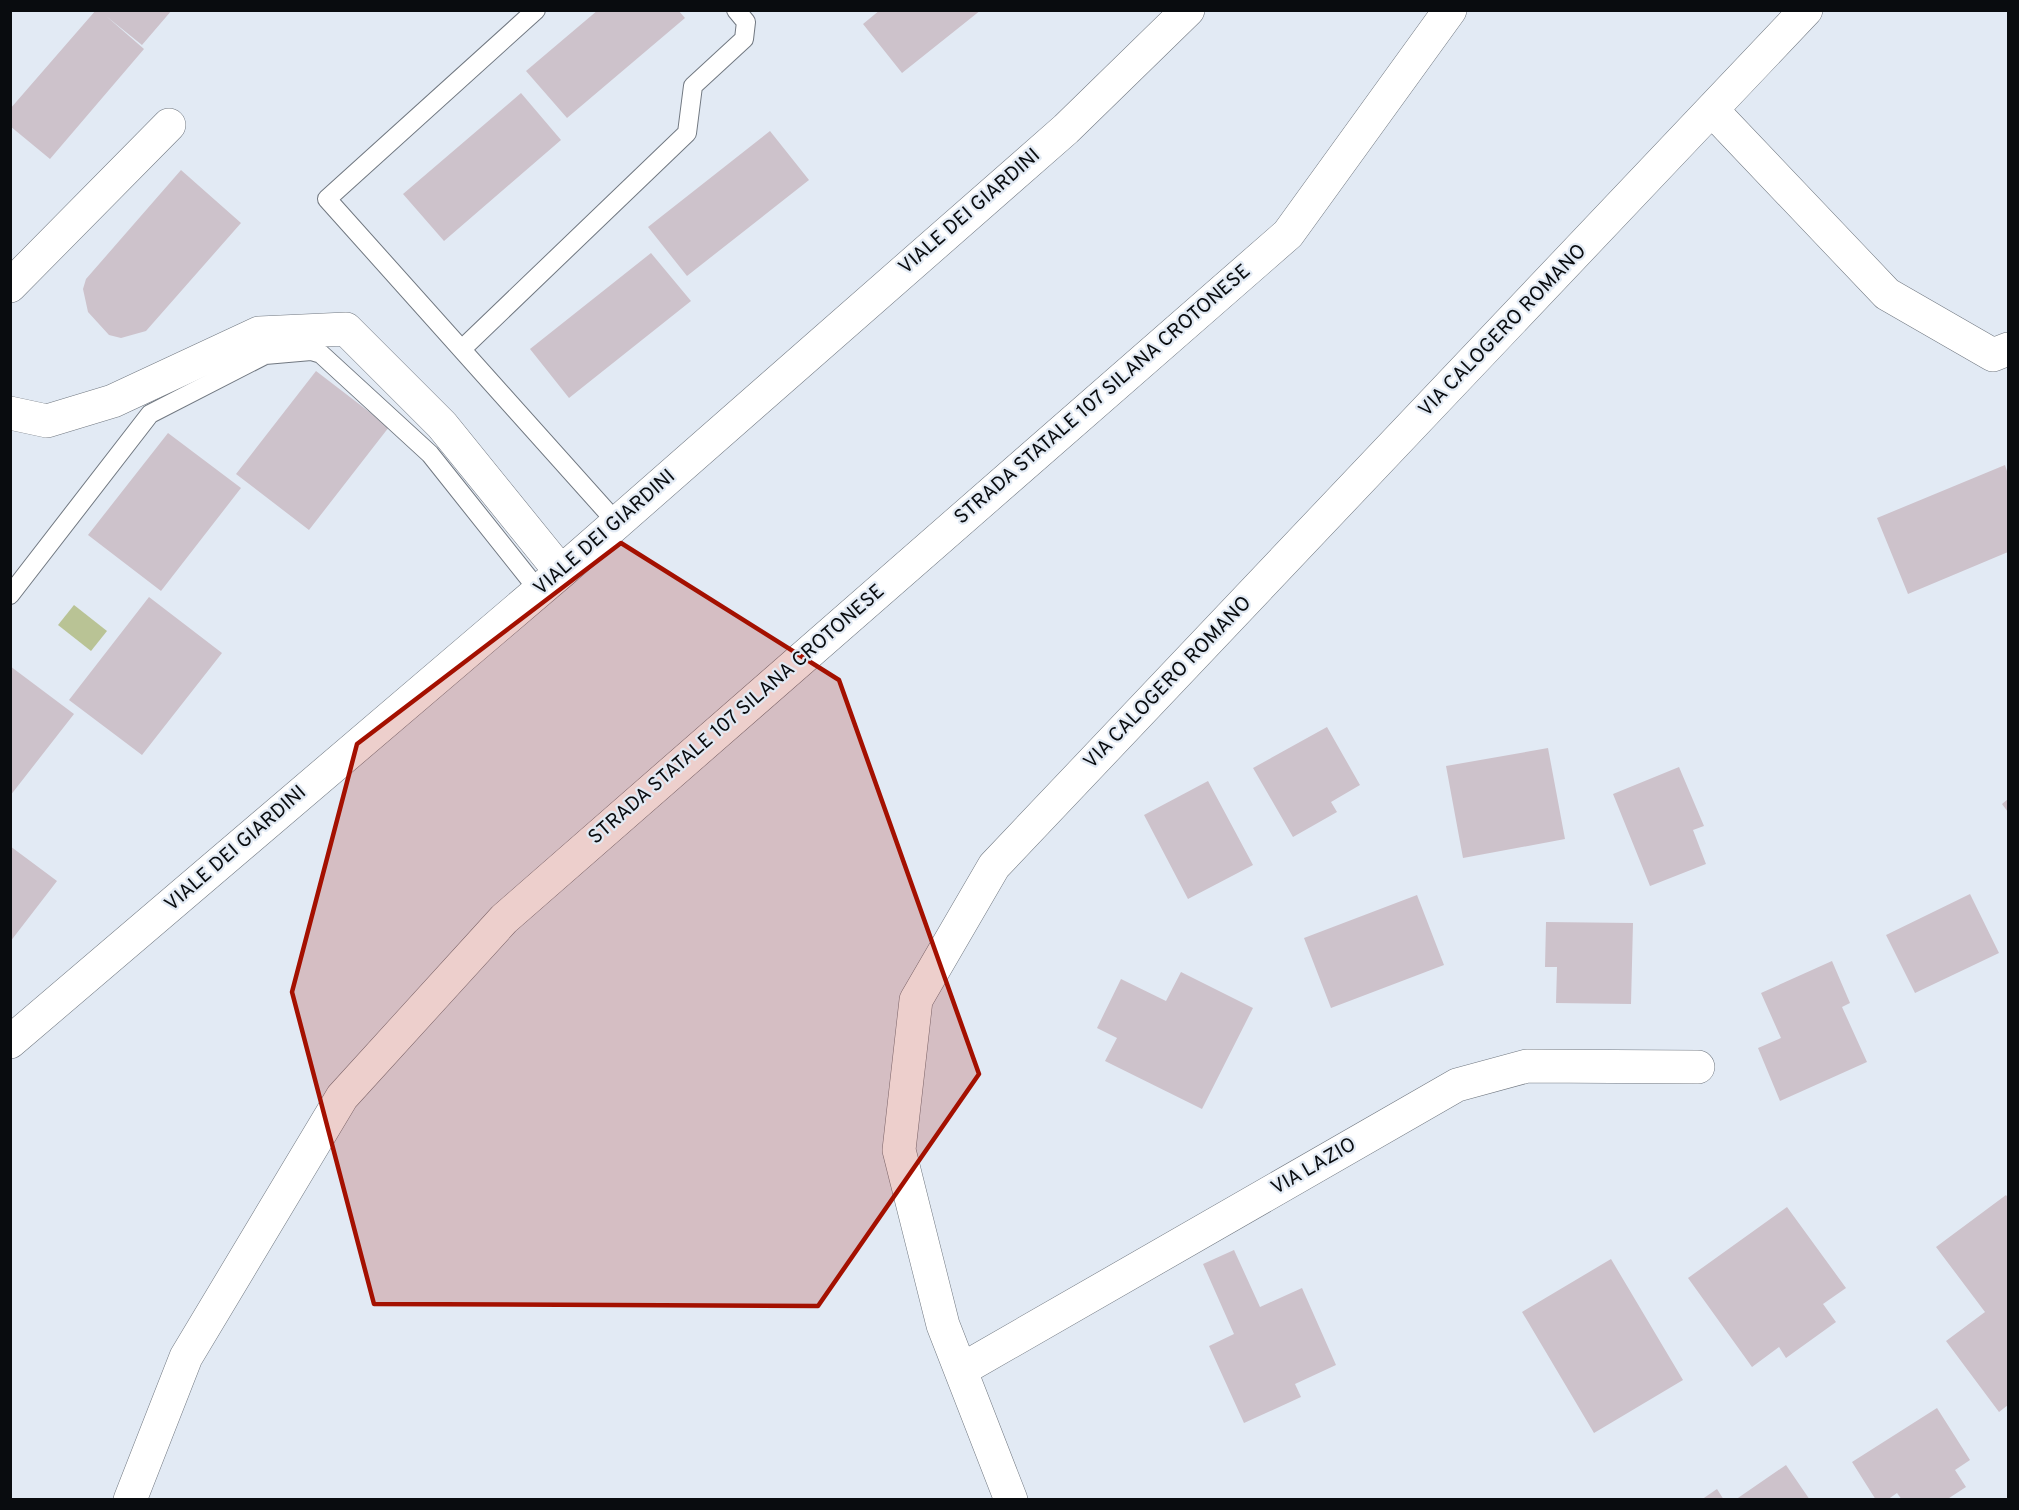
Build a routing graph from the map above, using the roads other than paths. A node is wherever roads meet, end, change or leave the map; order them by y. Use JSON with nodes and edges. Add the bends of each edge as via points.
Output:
{"nodes":[{"id":1,"x":536,"y":10,"type":"edge"},
{"id":2,"x":736,"y":10,"type":"edge"},
{"id":3,"x":1188,"y":10,"type":"edge"},
{"id":4,"x":1450,"y":10,"type":"edge"},
{"id":5,"x":1806,"y":10,"type":"edge"},
{"id":6,"x":1713,"y":111,"type":"junction"},
{"id":7,"x":169,"y":125,"type":"dead end"},
{"id":8,"x":10,"y":286,"type":"edge"},
{"id":9,"x":462,"y":349,"type":"junction"},
{"id":10,"x":2008,"y":349,"type":"edge"},
{"id":11,"x":10,"y":413,"type":"edge"},
{"id":12,"x":617,"y":523,"type":"junction"},
{"id":13,"x":550,"y":581,"type":"junction"},
{"id":14,"x":10,"y":595,"type":"edge"},
{"id":15,"x":10,"y":1042,"type":"edge"},
{"id":16,"x":1698,"y":1067,"type":"dead end"},
{"id":17,"x":961,"y":1370,"type":"junction"},
{"id":18,"x":130,"y":1500,"type":"edge"},
{"id":19,"x":1011,"y":1500,"type":"edge"}],
"edges":[{"from":1,"to":9,"type":"lane","via":[[327,199]]},
{"from":2,"to":9,"type":"lane","via":[[746,22],[744,39],[693,86],[687,133]]},
{"from":3,"to":12,"type":"main road","name":"VIALE DEI GIARDINI","via":[[1066,129]]},
{"from":4,"to":18,"type":"main road","name":"STRADA STATALE 107 SILANA CROTONESE","via":[[1288,234],[504,919],[342,1097],[186,1357]]},
{"from":5,"to":6,"type":"main road","name":"VIA CALOGERO ROMANO"},
{"from":6,"to":10,"type":"main road","via":[[1887,294],[1993,356]]},
{"from":6,"to":17,"type":"main road","name":"VIA CALOGERO ROMANO","via":[[994,866],[916,1000],[898,1150],[944,1325]]},
{"from":7,"to":8,"type":"main road"},
{"from":9,"to":12,"type":"lane"},
{"from":11,"to":13,"type":"main road","via":[[47,421],[113,400],[260,333],[346,329],[442,426]]},
{"from":12,"to":13,"type":"main road","name":"VIALE DEI GIARDINI"},
{"from":13,"to":14,"type":"lane","via":[[430,454],[321,354],[311,351],[265,355],[150,414]]},
{"from":13,"to":15,"type":"main road","name":"VIALE DEI GIARDINI"},
{"from":16,"to":17,"type":"main road","name":"VIA LAZIO","via":[[1527,1066],[1457,1085]]},
{"from":17,"to":19,"type":"main road","name":"VIA CALOGERO ROMANO"}]}
